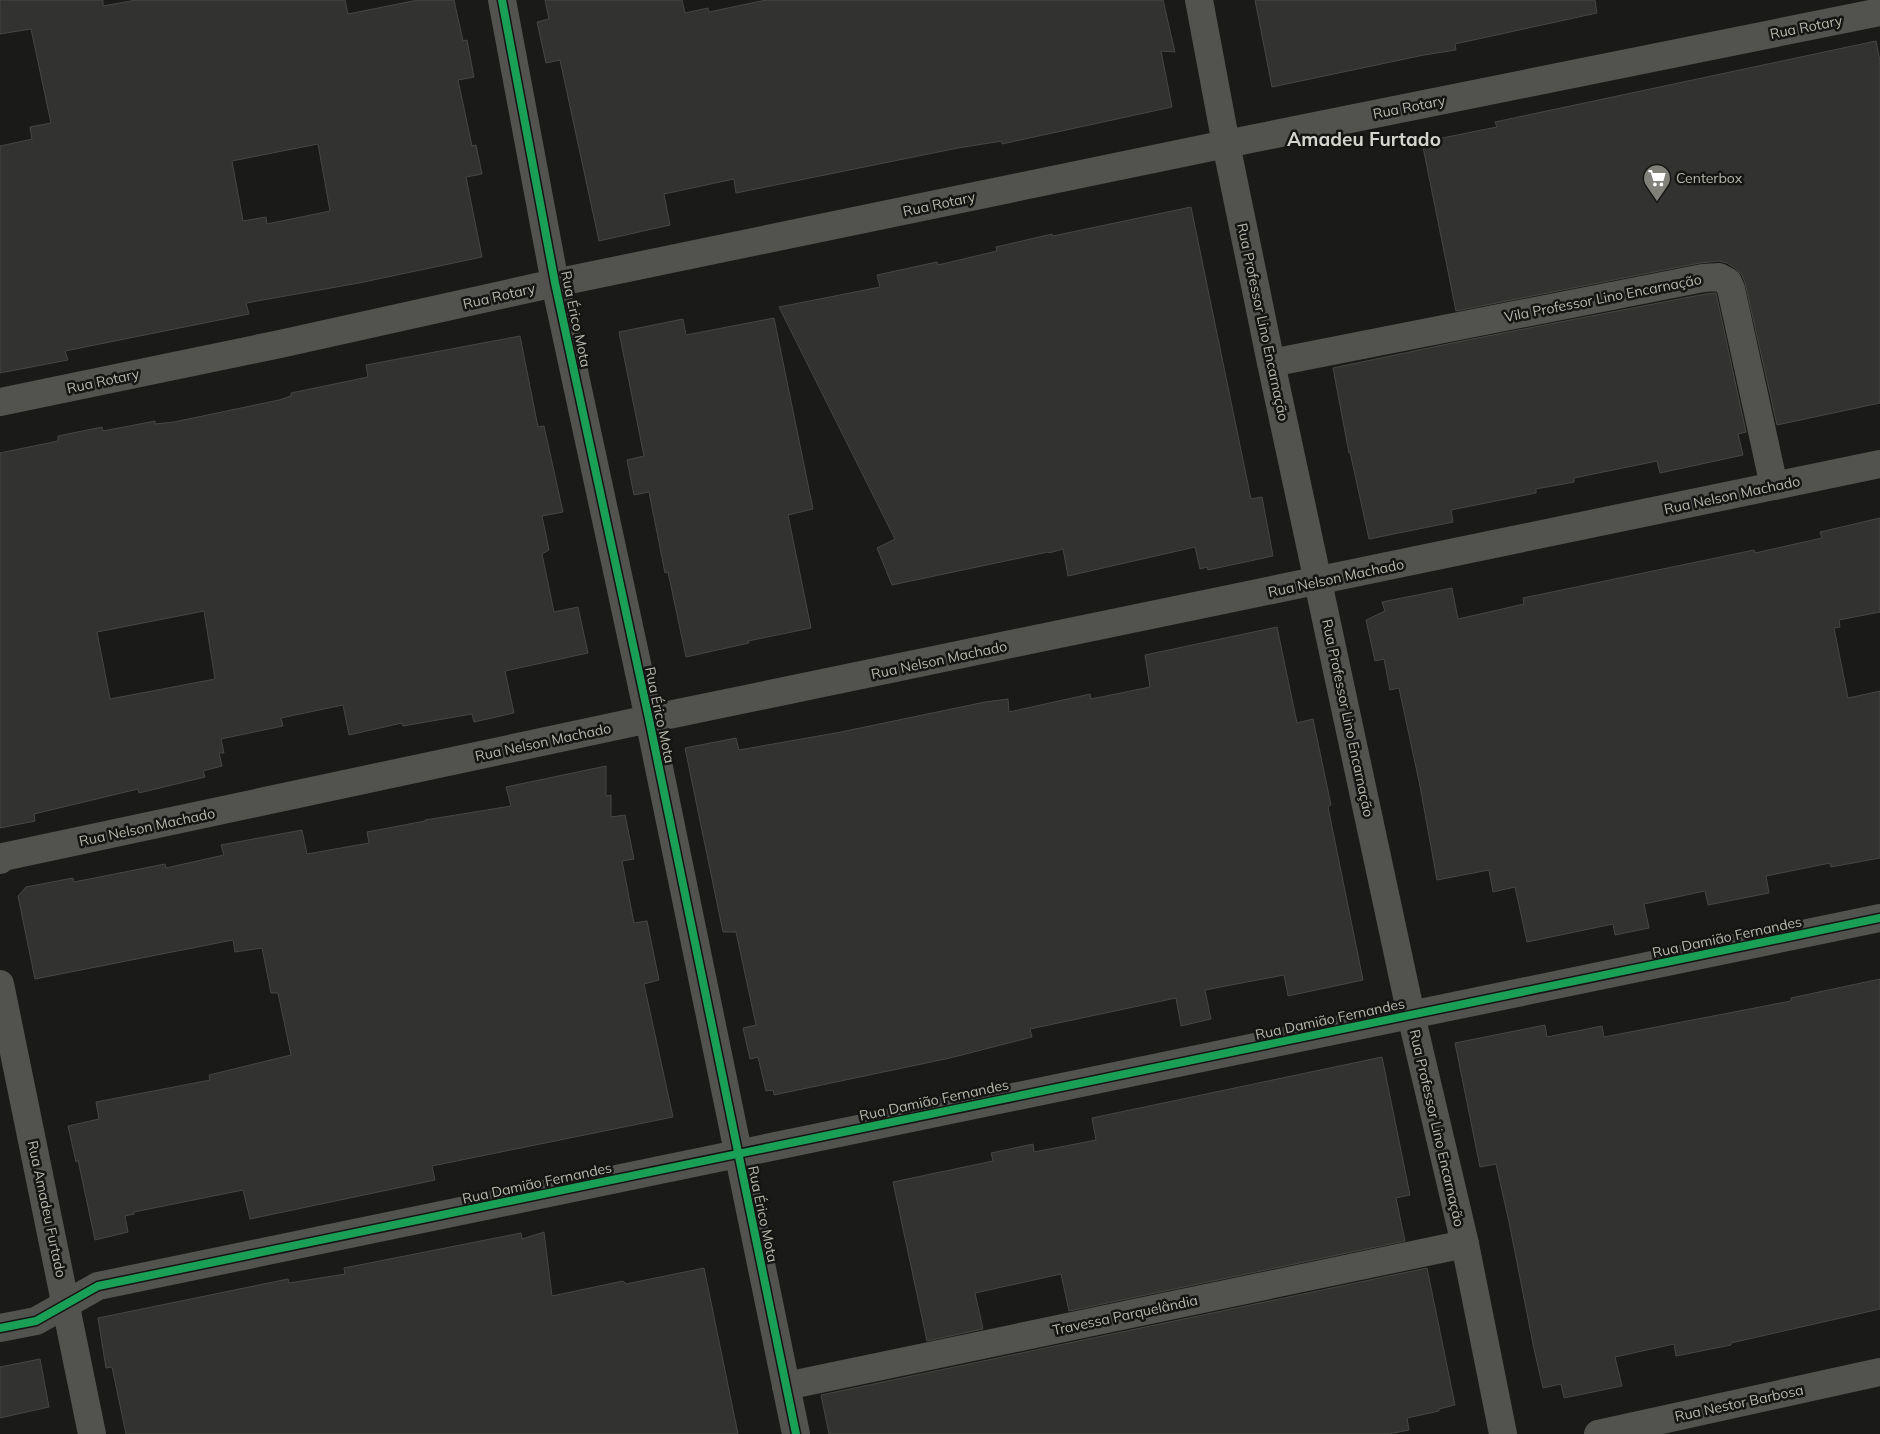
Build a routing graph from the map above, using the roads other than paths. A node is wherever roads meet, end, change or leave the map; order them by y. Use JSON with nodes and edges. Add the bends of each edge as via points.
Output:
{"nodes":[{"id":1,"x":502,"y":0,"type":"edge"},
{"id":2,"x":1199,"y":0,"type":"edge"},
{"id":3,"x":1880,"y":12,"type":"edge"},
{"id":4,"x":1226,"y":144,"type":"junction"},
{"id":5,"x":555,"y":284,"type":"junction"},
{"id":6,"x":1271,"y":364,"type":"junction"},
{"id":7,"x":0,"y":402,"type":"edge"},
{"id":8,"x":1880,"y":464,"type":"edge"},
{"id":9,"x":1774,"y":486,"type":"junction"},
{"id":10,"x":1319,"y":581,"type":"junction"},
{"id":11,"x":648,"y":719,"type":"junction"},
{"id":12,"x":0,"y":860,"type":"edge"},
{"id":13,"x":1880,"y":918,"type":"edge"},
{"id":14,"x":0,"y":984,"type":"edge"},
{"id":15,"x":1411,"y":1015,"type":"junction"},
{"id":16,"x":738,"y":1153,"type":"junction"},
{"id":17,"x":1464,"y":1244,"type":"junction"},
{"id":18,"x":66,"y":1303,"type":"junction"},
{"id":19,"x":0,"y":1328,"type":"edge"},
{"id":20,"x":1880,"y":1372,"type":"edge"},
{"id":21,"x":786,"y":1386,"type":"junction"},
{"id":22,"x":92,"y":1434,"type":"edge"},
{"id":23,"x":796,"y":1434,"type":"edge"},
{"id":24,"x":1503,"y":1434,"type":"edge"},
{"id":25,"x":1598,"y":1434,"type":"edge"}],
"edges":[{"from":1,"to":5,"type":"street","name":"Rua Érico Mota"},
{"from":2,"to":4,"type":"street","name":"Rua Professor Lino Encarnação"},
{"from":3,"to":4,"type":"street","name":"Rua Rotary"},
{"from":4,"to":5,"type":"street","name":"Rua Rotary"},
{"from":4,"to":6,"type":"street","name":"Rua Professor Lino Encarnação"},
{"from":5,"to":7,"type":"street","name":"Rua Rotary"},
{"from":5,"to":11,"type":"street","name":"Rua Érico Mota"},
{"from":6,"to":9,"type":"street","name":"Vila Professor Lino Encarnação","via":[[1719,277],[1728,282],[1731,289]]},
{"from":6,"to":10,"type":"street","name":"Rua Professor Lino Encarnação"},
{"from":8,"to":9,"type":"street","name":"Rua Nelson Machado"},
{"from":9,"to":10,"type":"street","name":"Rua Nelson Machado"},
{"from":10,"to":11,"type":"street","name":"Rua Nelson Machado"},
{"from":10,"to":15,"type":"street","name":"Rua Professor Lino Encarnação"},
{"from":11,"to":12,"type":"street","name":"Rua Nelson Machado"},
{"from":11,"to":16,"type":"street","name":"Rua Érico Mota"},
{"from":13,"to":15,"type":"street","name":"Rua Damião Fernandes"},
{"from":14,"to":18,"type":"street","name":"Rua Amadeu Furtado"},
{"from":15,"to":16,"type":"street","name":"Rua Damião Fernandes"},
{"from":15,"to":17,"type":"street","name":"Rua Professor Lino Encarnação"},
{"from":16,"to":18,"type":"street","name":"Rua Damião Fernandes","via":[[98,1286]]},
{"from":16,"to":21,"type":"street","name":"Rua Érico Mota"},
{"from":17,"to":21,"type":"street","name":"Travessa Parquelândia"},
{"from":17,"to":24,"type":"street","name":"Rua Professor Lino Encarnação"},
{"from":18,"to":19,"type":"street","name":"Rua Damião Fernandes","via":[[36,1321]]},
{"from":18,"to":22,"type":"street","name":"Rua Amadeu Furtado"},
{"from":20,"to":25,"type":"street","name":"Rua Nestor Barbosa"},
{"from":21,"to":23,"type":"street","name":"Rua Érico Mota"}]}
